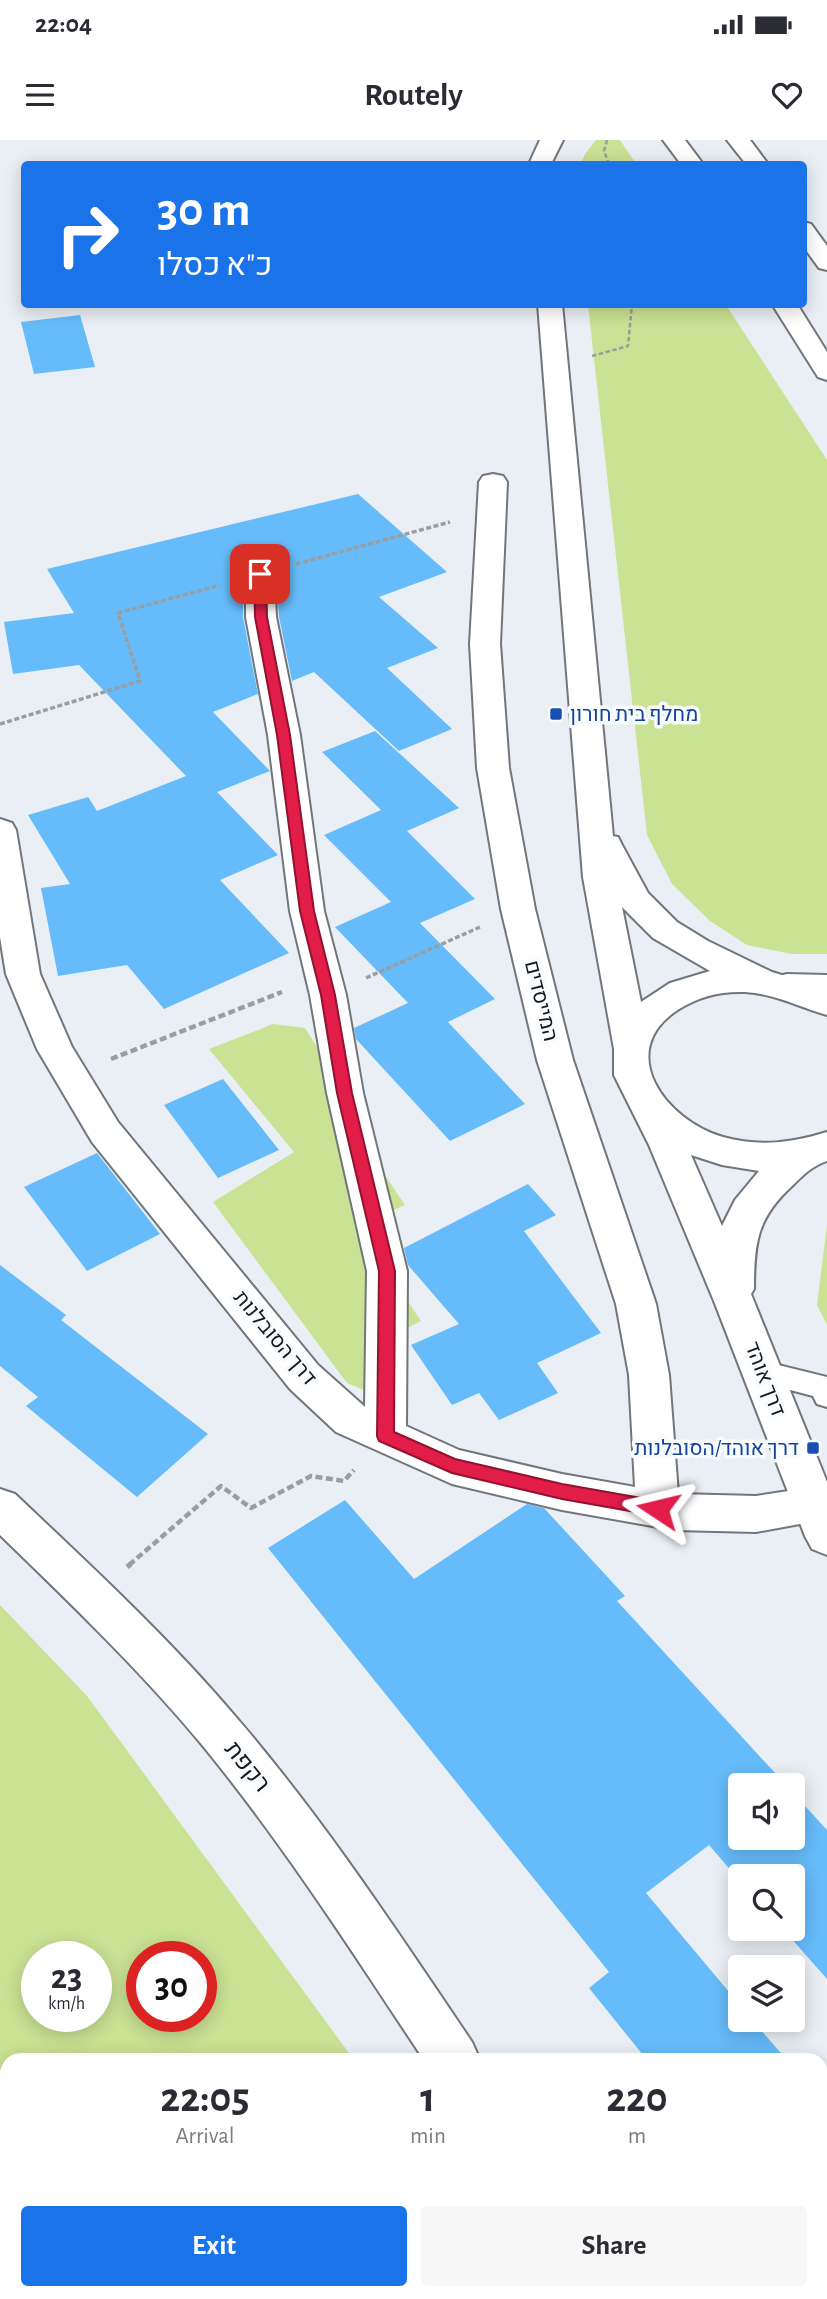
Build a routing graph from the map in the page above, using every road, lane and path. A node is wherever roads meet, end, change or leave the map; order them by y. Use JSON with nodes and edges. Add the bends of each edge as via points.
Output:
{"nodes":[{"id":1,"x":552,"y":140,"type":"edge"},
{"id":2,"x":607,"y":140,"type":"edge"},
{"id":3,"x":674,"y":140,"type":"edge"},
{"id":4,"x":738,"y":140,"type":"edge"},
{"id":5,"x":541,"y":161,"type":"edge"},
{"id":6,"x":608,"y":161,"type":"edge"},
{"id":7,"x":690,"y":161,"type":"edge"},
{"id":8,"x":755,"y":161,"type":"edge"},
{"id":9,"x":807,"y":235,"type":"edge"},
{"id":10,"x":827,"y":263,"type":"edge"},
{"id":11,"x":550,"y":308,"type":"edge"},
{"id":12,"x":632,"y":308,"type":"edge"},
{"id":13,"x":787,"y":308,"type":"edge"},
{"id":14,"x":555,"y":365,"type":"junction"},
{"id":15,"x":827,"y":372,"type":"edge"},
{"id":16,"x":493,"y":482,"type":"dead end"},
{"id":17,"x":260,"y":574,"type":"dead end"},
{"id":18,"x":596,"y":825,"type":"junction"},
{"id":19,"x":0,"y":830,"type":"edge"},
{"id":20,"x":4,"y":883,"type":"edge"},
{"id":21,"x":778,"y":984,"type":"junction"},
{"id":22,"x":827,"y":987,"type":"edge"},
{"id":23,"x":827,"y":1003,"type":"edge"},
{"id":24,"x":632,"y":1049,"type":"junction"},
{"id":25,"x":647,"y":1106,"type":"junction"},
{"id":26,"x":816,"y":1149,"type":"edge"},
{"id":27,"x":734,"y":1301,"type":"junction"},
{"id":28,"x":762,"y":1372,"type":"junction"},
{"id":29,"x":827,"y":1396,"type":"edge"},
{"id":30,"x":385,"y":1436,"type":"junction"},
{"id":31,"x":0,"y":1507,"type":"edge"},
{"id":32,"x":658,"y":1509,"type":"junction"},
{"id":33,"x":821,"y":1520,"type":"edge"},
{"id":34,"x":92,"y":1596,"type":"junction"},
{"id":35,"x":449,"y":2053,"type":"edge"}],
"edges":[{"from":1,"to":5,"type":"main road"},
{"from":2,"to":6,"type":"path"},
{"from":3,"to":7,"type":"main road"},
{"from":4,"to":8,"type":"main road"},
{"from":9,"to":10,"type":"main road"},
{"from":11,"to":14,"type":"main road","name":"דרך אוהד"},
{"from":12,"to":14,"type":"path","via":[[628,346]]},
{"from":13,"to":15,"type":"main road"},
{"from":14,"to":18,"type":"main road","name":"דרך אוהד"},
{"from":16,"to":32,"type":"main road","name":"המייסדים","via":[[485,644],[493,768],[518,909],[555,1060],[636,1304],[649,1375]]},
{"from":17,"to":30,"type":"main road","via":[[261,617],[284,735],[307,911],[387,1271]]},
{"from":18,"to":21,"type":"main road","via":[[642,910],[704,952]]},
{"from":18,"to":24,"type":"main road","name":"דרך אוהד","via":[[607,923]]},
{"from":19,"to":20,"type":"main road","name":"דרך הסובלנות"},
{"from":20,"to":30,"type":"main road","name":"דרך הסובלנות","via":[[23,974],[55,1049],[105,1132],[304,1377],[351,1420]]},
{"from":21,"to":22,"type":"main road"},
{"from":21,"to":23,"type":"main road"},
{"from":21,"to":24,"type":"main road","via":[[717,982],[689,989],[645,1020]]},
{"from":24,"to":25,"type":"main road","name":"דרך אוהד","via":[[637,1087]]},
{"from":25,"to":26,"type":"main road","via":[[676,1132],[716,1150],[780,1157]]},
{"from":25,"to":27,"type":"main road","name":"דרך אוהד"},
{"from":26,"to":27,"type":"main road","via":[[755,1198],[741,1224],[733,1254]]},
{"from":27,"to":28,"type":"main road","name":"דרך אוהד"},
{"from":28,"to":29,"type":"lane","via":[[823,1387]]},
{"from":28,"to":33,"type":"main road","name":"דרך אוהד"},
{"from":30,"to":32,"type":"main road","name":"דרך הסובלנות","via":[[452,1466]]},
{"from":30,"to":34,"type":"path","via":[[344,1481],[311,1476],[251,1508],[221,1486]]},
{"from":31,"to":34,"type":"main road","name":"רקפת"},
{"from":32,"to":33,"type":"main road","name":"דרך הסובלנות"},
{"from":34,"to":35,"type":"main road","name":"רקפת","via":[[219,1731],[296,1827]]}]}
